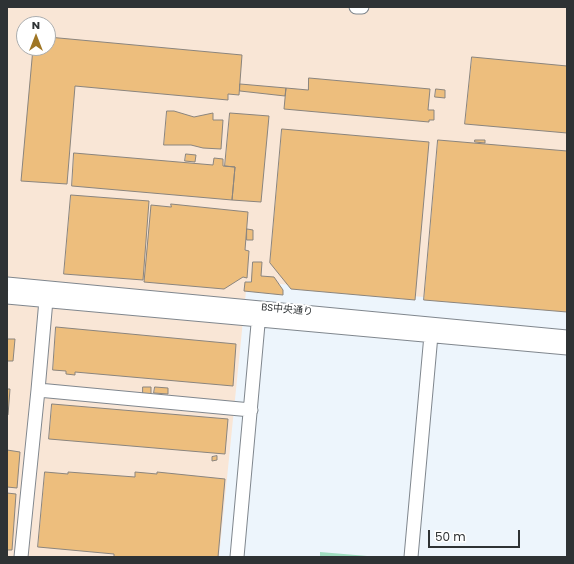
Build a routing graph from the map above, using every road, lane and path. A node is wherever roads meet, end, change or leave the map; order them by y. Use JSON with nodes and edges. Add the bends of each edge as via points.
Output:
{"nodes":[{"id":1,"x":356,"y":7,"type":"edge"},
{"id":2,"x":362,"y":7,"type":"edge"},
{"id":3,"x":7,"y":284,"type":"edge"},
{"id":4,"x":7,"y":297,"type":"edge"},
{"id":5,"x":46,"y":300,"type":"junction"},
{"id":6,"x":260,"y":307,"type":"junction"},
{"id":7,"x":259,"y":320,"type":"junction"},
{"id":8,"x":431,"y":335,"type":"junction"},
{"id":9,"x":567,"y":337,"type":"edge"},
{"id":10,"x":567,"y":348,"type":"edge"},
{"id":11,"x":38,"y":390,"type":"junction"},
{"id":12,"x":251,"y":410,"type":"junction"},
{"id":13,"x":21,"y":557,"type":"edge"},
{"id":14,"x":237,"y":557,"type":"edge"},
{"id":15,"x":411,"y":557,"type":"edge"}],
"edges":[{"from":1,"to":2,"type":"street"},
{"from":3,"to":6,"type":"street","name":"BS中央通り"},
{"from":4,"to":5,"type":"street","name":"BS中央通り"},
{"from":5,"to":7,"type":"street","name":"BS中央通り"},
{"from":5,"to":11,"type":"street"},
{"from":6,"to":7,"type":"street"},
{"from":6,"to":9,"type":"street","name":"BS中央通り"},
{"from":7,"to":8,"type":"street","name":"BS中央通り"},
{"from":7,"to":12,"type":"street"},
{"from":8,"to":10,"type":"street","name":"BS中央通り"},
{"from":8,"to":15,"type":"street"},
{"from":11,"to":12,"type":"street"},
{"from":11,"to":13,"type":"street"},
{"from":12,"to":14,"type":"street"}]}
